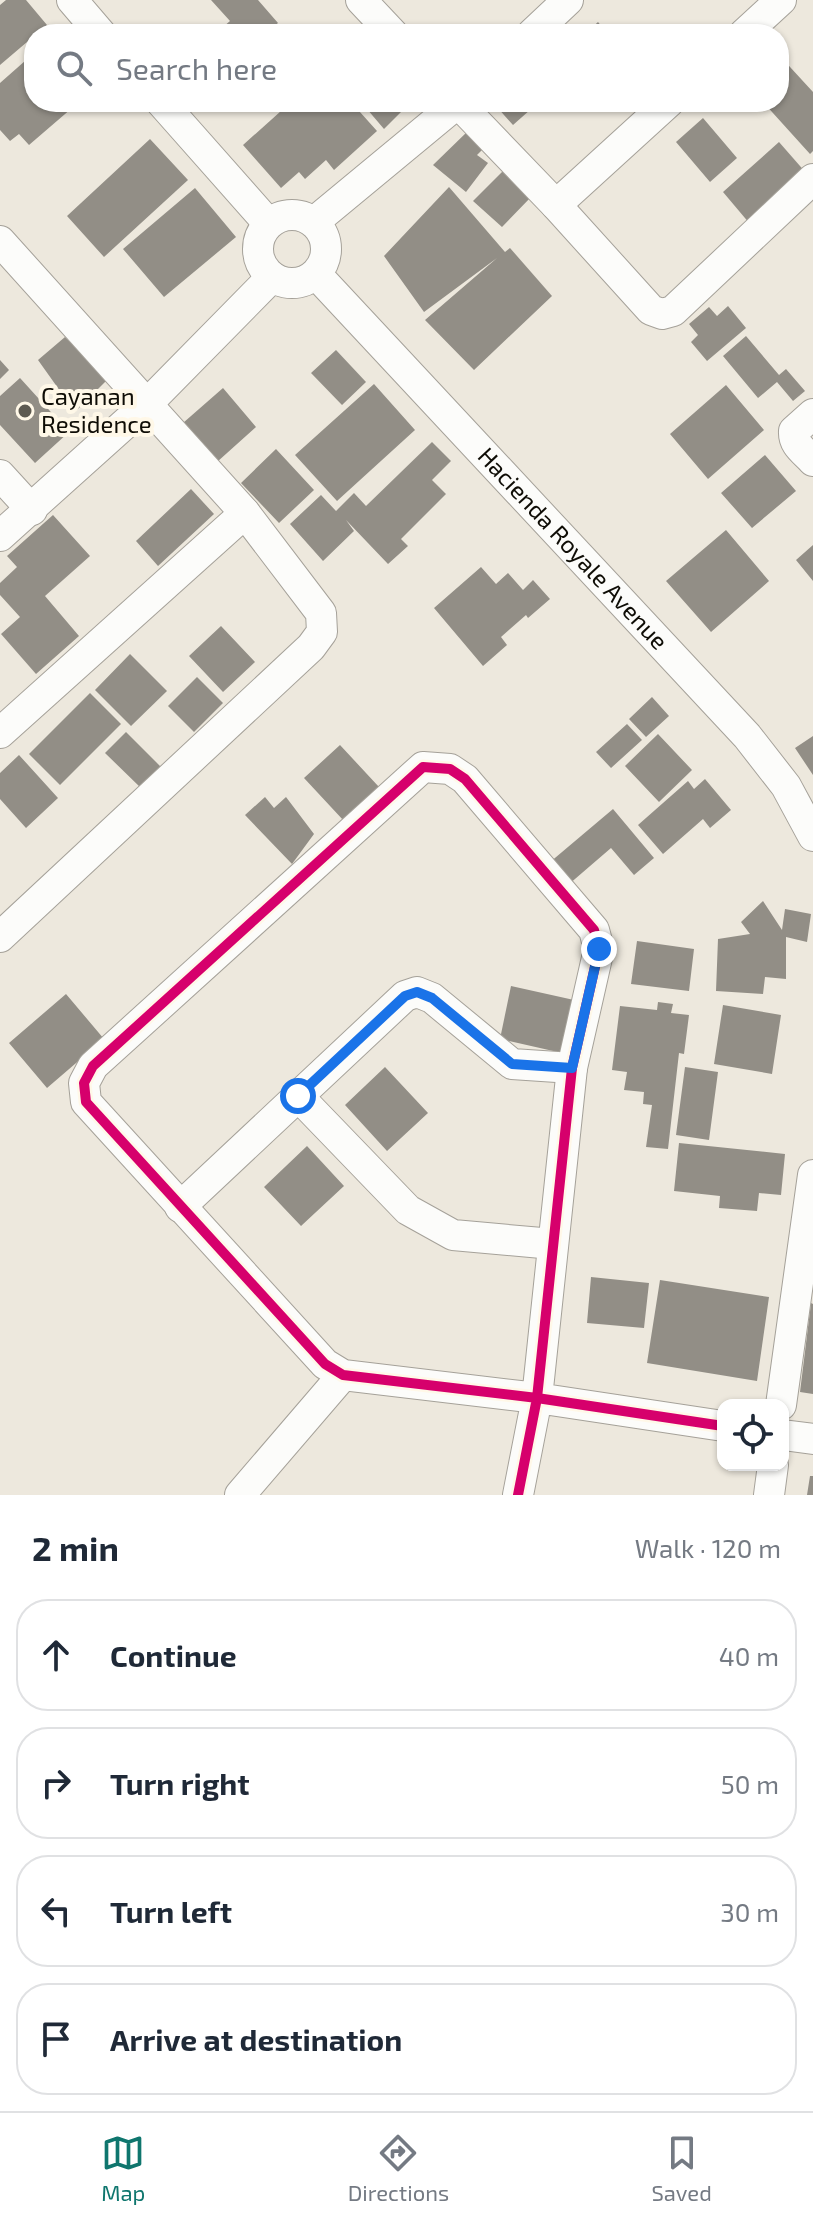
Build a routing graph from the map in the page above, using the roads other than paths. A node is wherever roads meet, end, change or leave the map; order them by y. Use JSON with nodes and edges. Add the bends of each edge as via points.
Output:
{"nodes":[{"id":1,"x":72,"y":0,"type":"edge"},
{"id":2,"x":361,"y":0,"type":"edge"},
{"id":3,"x":568,"y":0,"type":"edge"},
{"id":4,"x":781,"y":0,"type":"edge"},
{"id":5,"x":92,"y":24,"type":"edge"},
{"id":6,"x":384,"y":24,"type":"edge"},
{"id":7,"x":543,"y":24,"type":"edge"},
{"id":8,"x":755,"y":24,"type":"edge"},
{"id":9,"x":170,"y":112,"type":"edge"},
{"id":10,"x":446,"y":112,"type":"edge"},
{"id":11,"x":468,"y":112,"type":"edge"},
{"id":12,"x":658,"y":112,"type":"edge"},
{"id":13,"x":813,"y":179,"type":"edge"},
{"id":14,"x":556,"y":205,"type":"junction"},
{"id":15,"x":314,"y":222,"type":"junction"},
{"id":16,"x":268,"y":223,"type":"junction"},
{"id":17,"x":0,"y":241,"type":"edge"},
{"id":18,"x":316,"y":274,"type":"junction"},
{"id":19,"x":272,"y":277,"type":"junction"},
{"id":20,"x":148,"y":403,"type":"junction"},
{"id":21,"x":813,"y":414,"type":"edge"},
{"id":22,"x":813,"y":461,"type":"edge"},
{"id":23,"x":0,"y":475,"type":"edge"},
{"id":24,"x":32,"y":510,"type":"junction"},
{"id":25,"x":245,"y":513,"type":"junction"},
{"id":26,"x":0,"y":536,"type":"edge"},
{"id":27,"x":0,"y":733,"type":"edge"},
{"id":28,"x":813,"y":836,"type":"edge"},
{"id":29,"x":0,"y":937,"type":"edge"},
{"id":30,"x":572,"y":1068,"type":"junction"},
{"id":31,"x":298,"y":1096,"type":"junction"},
{"id":32,"x":813,"y":1175,"type":"edge"},
{"id":33,"x":180,"y":1207,"type":"junction"},
{"id":34,"x":553,"y":1244,"type":"junction"},
{"id":35,"x":343,"y":1375,"type":"junction"},
{"id":36,"x":537,"y":1398,"type":"junction"},
{"id":37,"x":782,"y":1399,"type":"edge"},
{"id":38,"x":717,"y":1425,"type":"edge"},
{"id":39,"x":789,"y":1436,"type":"edge"},
{"id":40,"x":813,"y":1439,"type":"edge"},
{"id":41,"x":772,"y":1471,"type":"edge"},
{"id":42,"x":240,"y":1495,"type":"edge"},
{"id":43,"x":518,"y":1495,"type":"edge"},
{"id":44,"x":769,"y":1495,"type":"edge"}],
"edges":[{"from":1,"to":5,"type":"street"},
{"from":2,"to":6,"type":"street"},
{"from":3,"to":7,"type":"street"},
{"from":4,"to":8,"type":"street"},
{"from":9,"to":16,"type":"street"},
{"from":10,"to":15,"type":"street"},
{"from":11,"to":14,"type":"street"},
{"from":12,"to":14,"type":"street"},
{"from":13,"to":14,"type":"street","via":[[673,311],[662,314],[651,310]]},
{"from":15,"to":16,"type":"street","via":[[299,214]]},
{"from":15,"to":18,"type":"street","via":[[326,248]]},
{"from":16,"to":19,"type":"street","via":[[257,251]]},
{"from":17,"to":20,"type":"street"},
{"from":18,"to":19,"type":"street","via":[[302,282]]},
{"from":18,"to":28,"type":"street","name":"Hacienda Royale Avenue","via":[[747,736],[786,786]]},
{"from":19,"to":20,"type":"street"},
{"from":20,"to":24,"type":"street"},
{"from":20,"to":25,"type":"street"},
{"from":21,"to":22,"type":"street","via":[[794,431],[795,442]]},
{"from":23,"to":24,"type":"street"},
{"from":24,"to":26,"type":"street"},
{"from":25,"to":27,"type":"street"},
{"from":25,"to":29,"type":"street","via":[[321,613],[322,632]]},
{"from":30,"to":31,"type":"street","via":[[512,1064],[432,998],[417,992],[405,996]]},
{"from":30,"to":33,"type":"street","via":[[599,949],[594,930],[465,779],[450,769],[423,767],[93,1066],[84,1083],[86,1102]]},
{"from":30,"to":34,"type":"street"},
{"from":31,"to":33,"type":"street"},
{"from":31,"to":34,"type":"street","via":[[408,1210],[453,1235]]},
{"from":32,"to":37,"type":"street"},
{"from":33,"to":35,"type":"street","via":[[325,1364]]},
{"from":34,"to":36,"type":"street"},
{"from":35,"to":36,"type":"street"},
{"from":35,"to":42,"type":"street"},
{"from":36,"to":38,"type":"street"},
{"from":36,"to":43,"type":"street"},
{"from":39,"to":40,"type":"street"},
{"from":41,"to":44,"type":"street"}]}
